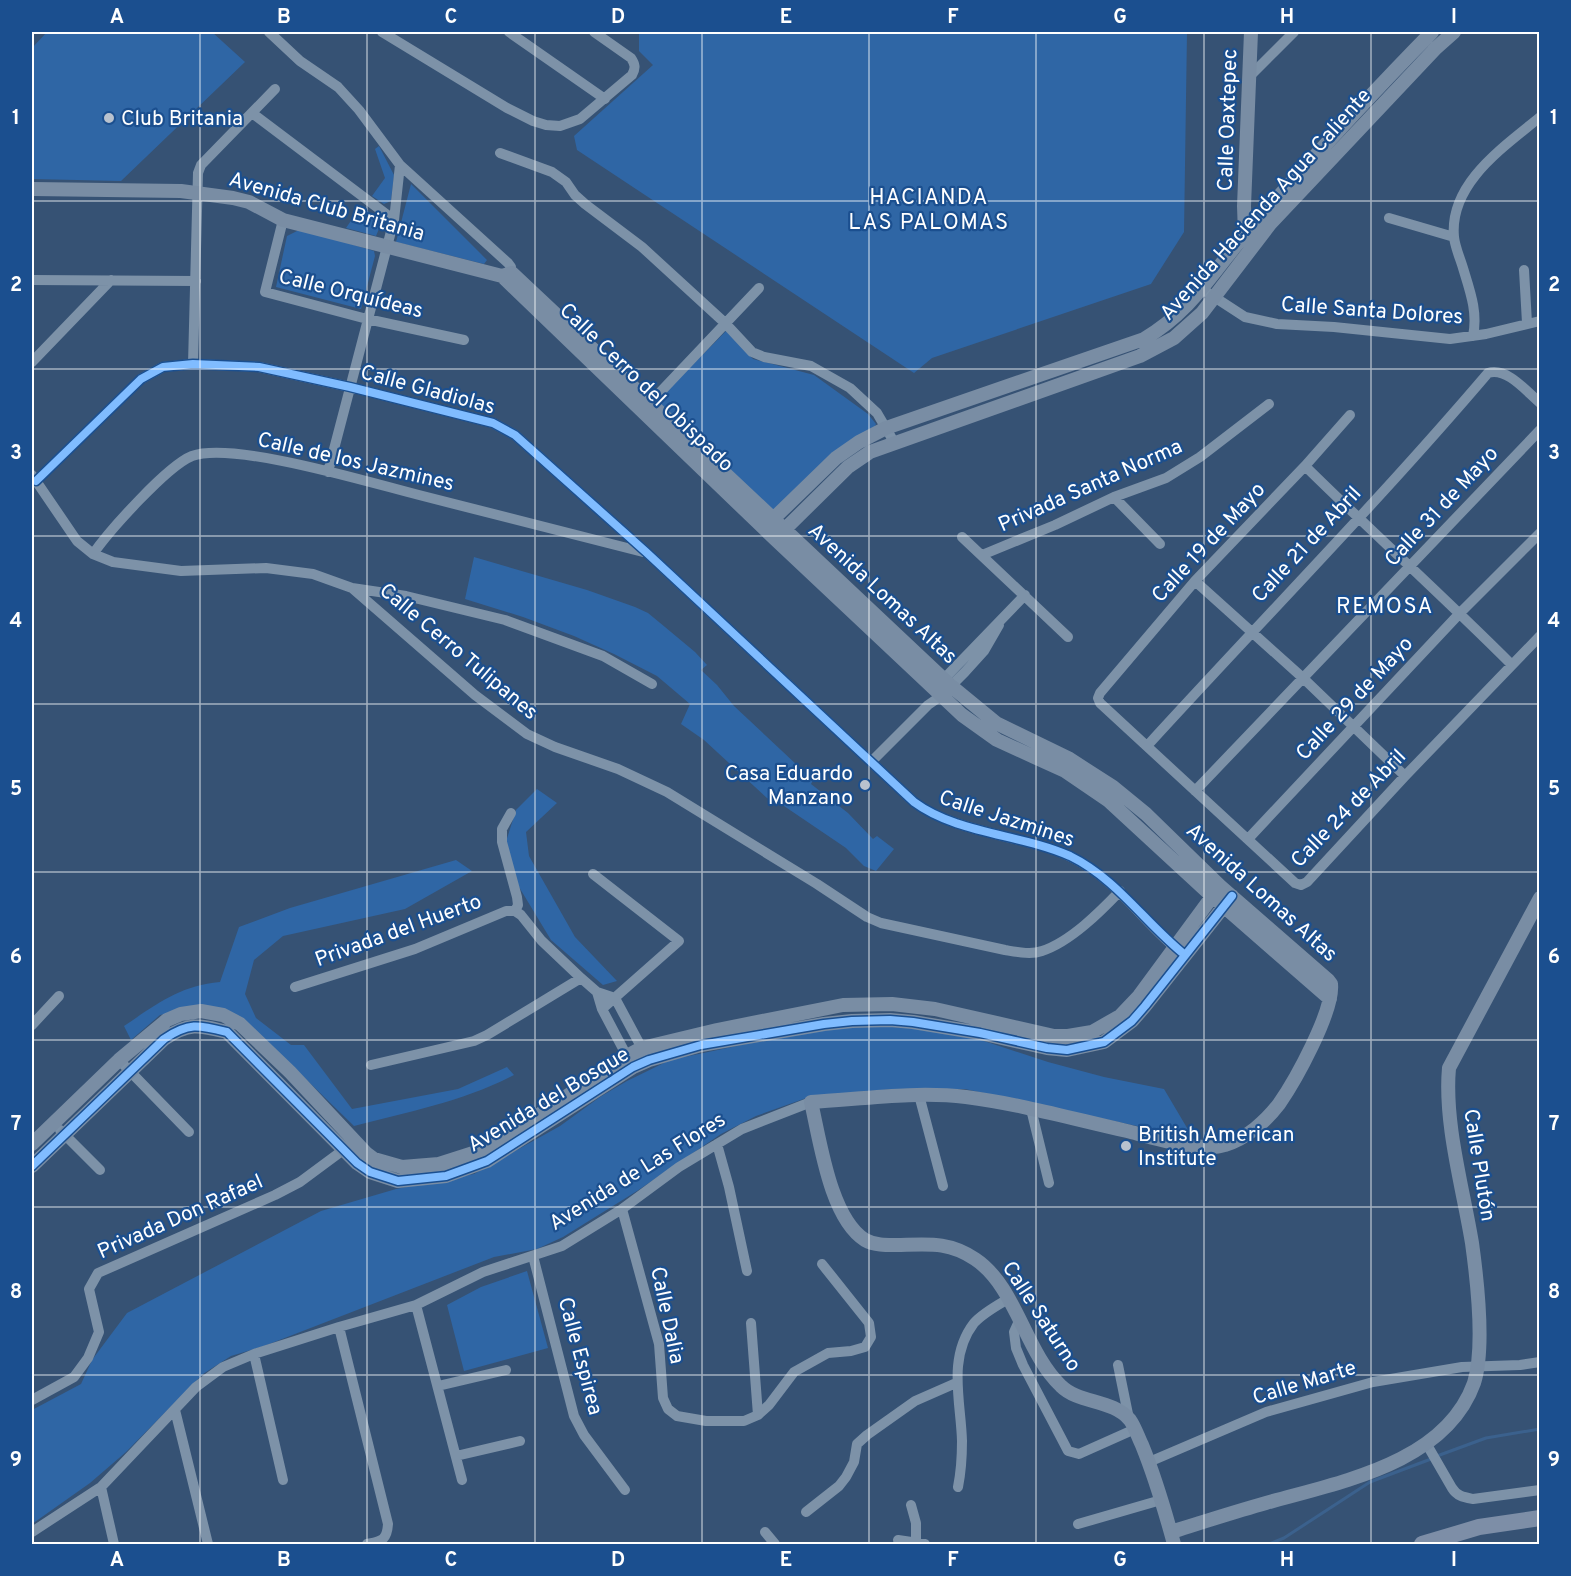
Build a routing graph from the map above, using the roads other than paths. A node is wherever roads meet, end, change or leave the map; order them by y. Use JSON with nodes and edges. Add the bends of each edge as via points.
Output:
{"nodes":[{"id":1,"x":269,"y":32,"type":"edge"},
{"id":2,"x":381,"y":32,"type":"edge"},
{"id":3,"x":509,"y":32,"type":"edge"},
{"id":4,"x":594,"y":32,"type":"edge"},
{"id":5,"x":1251,"y":32,"type":"edge"},
{"id":6,"x":1294,"y":32,"type":"edge"},
{"id":7,"x":1432,"y":32,"type":"edge"},
{"id":8,"x":1454,"y":32,"type":"edge"},
{"id":9,"x":1249,"y":77,"type":"junction"},
{"id":10,"x":275,"y":89,"type":"dead end"},
{"id":11,"x":605,"y":99,"type":"junction"},
{"id":12,"x":252,"y":113,"type":"junction"},
{"id":13,"x":1539,"y":117,"type":"edge"},
{"id":14,"x":500,"y":153,"type":"dead end"},
{"id":15,"x":400,"y":165,"type":"junction"},
{"id":16,"x":32,"y":189,"type":"edge"},
{"id":17,"x":198,"y":192,"type":"junction"},
{"id":18,"x":1389,"y":218,"type":"dead end"},
{"id":19,"x":284,"y":220,"type":"junction"},
{"id":20,"x":394,"y":220,"type":"junction"},
{"id":21,"x":1454,"y":237,"type":"junction"},
{"id":22,"x":1249,"y":239,"type":"junction"},
{"id":23,"x":387,"y":247,"type":"junction"},
{"id":24,"x":1524,"y":270,"type":"dead end"},
{"id":25,"x":507,"y":278,"type":"junction"},
{"id":26,"x":32,"y":280,"type":"edge"},
{"id":27,"x":111,"y":280,"type":"junction"},
{"id":28,"x":196,"y":281,"type":"junction"},
{"id":29,"x":759,"y":288,"type":"dead end"},
{"id":30,"x":1202,"y":289,"type":"junction"},
{"id":31,"x":1214,"y":298,"type":"junction"},
{"id":32,"x":368,"y":319,"type":"junction"},
{"id":33,"x":1539,"y":321,"type":"edge"},
{"id":34,"x":725,"y":323,"type":"junction"},
{"id":35,"x":1527,"y":323,"type":"junction"},
{"id":36,"x":1473,"y":336,"type":"junction"},
{"id":37,"x":464,"y":340,"type":"dead end"},
{"id":38,"x":32,"y":362,"type":"edge"},
{"id":39,"x":193,"y":364,"type":"junction"},
{"id":40,"x":350,"y":387,"type":"junction"},
{"id":41,"x":1538,"y":399,"type":"edge"},
{"id":42,"x":649,"y":404,"type":"junction"},
{"id":43,"x":1269,"y":404,"type":"dead end"},
{"id":44,"x":1350,"y":415,"type":"dead end"},
{"id":45,"x":886,"y":428,"type":"junction"},
{"id":46,"x":1539,"y":430,"type":"edge"},
{"id":47,"x":894,"y":442,"type":"junction"},
{"id":48,"x":1305,"y":466,"type":"junction"},
{"id":49,"x":328,"y":472,"type":"junction"},
{"id":50,"x":34,"y":478,"type":"edge"},
{"id":51,"x":1114,"y":497,"type":"junction"},
{"id":52,"x":1357,"y":518,"type":"junction"},
{"id":53,"x":769,"y":523,"type":"junction"},
{"id":54,"x":1539,"y":533,"type":"edge"},
{"id":55,"x":780,"y":534,"type":"junction"},
{"id":56,"x":962,"y":537,"type":"dead end"},
{"id":57,"x":1160,"y":544,"type":"dead end"},
{"id":58,"x":646,"y":552,"type":"junction"},
{"id":59,"x":93,"y":554,"type":"junction"},
{"id":60,"x":982,"y":555,"type":"junction"},
{"id":61,"x":1410,"y":567,"type":"junction"},
{"id":62,"x":1195,"y":581,"type":"junction"},
{"id":63,"x":352,"y":588,"type":"junction"},
{"id":64,"x":1025,"y":595,"type":"junction"},
{"id":65,"x":1460,"y":613,"type":"junction"},
{"id":66,"x":1251,"y":632,"type":"junction"},
{"id":67,"x":1539,"y":636,"type":"edge"},
{"id":68,"x":1068,"y":637,"type":"dead end"},
{"id":69,"x":1511,"y":664,"type":"junction"},
{"id":70,"x":1303,"y":678,"type":"junction"},
{"id":71,"x":652,"y":684,"type":"dead end"},
{"id":72,"x":943,"y":687,"type":"junction"},
{"id":73,"x":1098,"y":698,"type":"joint"},
{"id":74,"x":1354,"y":726,"type":"junction"},
{"id":75,"x":1147,"y":746,"type":"junction"},
{"id":76,"x":871,"y":762,"type":"junction"},
{"id":77,"x":1405,"y":776,"type":"junction"},
{"id":78,"x":1195,"y":791,"type":"junction"},
{"id":79,"x":511,"y":813,"type":"dead end"},
{"id":80,"x":1248,"y":839,"type":"junction"},
{"id":81,"x":593,"y":874,"type":"dead end"},
{"id":82,"x":1119,"y":891,"type":"junction"},
{"id":83,"x":1216,"y":891,"type":"junction"},
{"id":84,"x":1539,"y":898,"type":"edge"},
{"id":85,"x":1228,"y":902,"type":"junction"},
{"id":86,"x":515,"y":911,"type":"junction"},
{"id":87,"x":1179,"y":951,"type":"junction"},
{"id":88,"x":581,"y":978,"type":"junction"},
{"id":89,"x":295,"y":987,"type":"dead end"},
{"id":90,"x":597,"y":992,"type":"junction"},
{"id":91,"x":59,"y":996,"type":"dead end"},
{"id":92,"x":615,"y":998,"type":"junction"},
{"id":93,"x":1330,"y":999,"type":"joint"},
{"id":94,"x":602,"y":1009,"type":"junction"},
{"id":95,"x":32,"y":1025,"type":"edge"},
{"id":96,"x":646,"y":1054,"type":"junction"},
{"id":97,"x":119,"y":1060,"type":"junction"},
{"id":98,"x":630,"y":1061,"type":"junction"},
{"id":99,"x":371,"y":1065,"type":"dead end"},
{"id":100,"x":130,"y":1073,"type":"junction"},
{"id":101,"x":919,"y":1095,"type":"junction"},
{"id":102,"x":811,"y":1102,"type":"junction"},
{"id":103,"x":1031,"y":1109,"type":"junction"},
{"id":104,"x":52,"y":1123,"type":"junction"},
{"id":105,"x":189,"y":1132,"type":"dead end"},
{"id":106,"x":65,"y":1136,"type":"junction"},
{"id":107,"x":32,"y":1144,"type":"edge"},
{"id":108,"x":717,"y":1144,"type":"junction"},
{"id":109,"x":348,"y":1146,"type":"junction"},
{"id":110,"x":32,"y":1166,"type":"edge"},
{"id":111,"x":100,"y":1170,"type":"dead end"},
{"id":112,"x":1049,"y":1183,"type":"dead end"},
{"id":113,"x":943,"y":1186,"type":"dead end"},
{"id":114,"x":622,"y":1209,"type":"junction"},
{"id":115,"x":533,"y":1256,"type":"junction"},
{"id":116,"x":822,"y":1264,"type":"dead end"},
{"id":117,"x":747,"y":1271,"type":"dead end"},
{"id":118,"x":1008,"y":1299,"type":"junction"},
{"id":119,"x":416,"y":1305,"type":"junction"},
{"id":120,"x":1019,"y":1321,"type":"junction"},
{"id":121,"x":751,"y":1323,"type":"dead end"},
{"id":122,"x":339,"y":1327,"type":"junction"},
{"id":123,"x":254,"y":1354,"type":"junction"},
{"id":124,"x":1539,"y":1362,"type":"edge"},
{"id":125,"x":1118,"y":1365,"type":"dead end"},
{"id":126,"x":1478,"y":1366,"type":"junction"},
{"id":127,"x":506,"y":1370,"type":"dead end"},
{"id":128,"x":956,"y":1383,"type":"junction"},
{"id":129,"x":438,"y":1386,"type":"junction"},
{"id":130,"x":32,"y":1400,"type":"edge"},
{"id":131,"x":175,"y":1410,"type":"junction"},
{"id":132,"x":758,"y":1415,"type":"junction"},
{"id":133,"x":1132,"y":1424,"type":"junction"},
{"id":134,"x":520,"y":1441,"type":"dead end"},
{"id":135,"x":1430,"y":1448,"type":"junction"},
{"id":136,"x":456,"y":1456,"type":"junction"},
{"id":137,"x":1149,"y":1462,"type":"junction"},
{"id":138,"x":283,"y":1480,"type":"dead end"},
{"id":139,"x":462,"y":1480,"type":"dead end"},
{"id":140,"x":101,"y":1487,"type":"junction"},
{"id":141,"x":958,"y":1487,"type":"dead end"},
{"id":142,"x":625,"y":1490,"type":"dead end"},
{"id":143,"x":1539,"y":1490,"type":"edge"},
{"id":144,"x":1161,"y":1500,"type":"junction"},
{"id":145,"x":912,"y":1505,"type":"dead end"},
{"id":146,"x":806,"y":1512,"type":"dead end"},
{"id":147,"x":1539,"y":1518,"type":"edge"},
{"id":148,"x":1078,"y":1524,"type":"dead end"},
{"id":149,"x":32,"y":1532,"type":"edge"},
{"id":150,"x":765,"y":1532,"type":"dead end"},
{"id":151,"x":1172,"y":1538,"type":"edge"},
{"id":152,"x":898,"y":1540,"type":"dead end"},
{"id":153,"x":919,"y":1544,"type":"edge"},
{"id":154,"x":114,"y":1545,"type":"edge"},
{"id":155,"x":208,"y":1545,"type":"edge"},
{"id":156,"x":366,"y":1545,"type":"edge"},
{"id":157,"x":775,"y":1545,"type":"edge"},
{"id":158,"x":1422,"y":1545,"type":"edge"}],
"edges":[{"from":1,"to":15,"type":"street","name":"Calle Cerro del Obispado","via":[[300,61],[338,87]]},
{"from":2,"to":11,"type":"street","via":[[533,122],[571,124]]},
{"from":3,"to":11,"type":"street"},
{"from":4,"to":11,"type":"street","via":[[631,58],[635,66],[632,75]]},
{"from":5,"to":9,"type":"main road","name":"Calle Oaxtepec"},
{"from":6,"to":9,"type":"street"},
{"from":7,"to":22,"type":"main road","name":"Avenida Hacienda Agua Caliente","via":[[1292,180]]},
{"from":8,"to":22,"type":"main road","name":"Avenida Hacienda Agua Caliente"},
{"from":9,"to":22,"type":"main road","name":"Calle Oaxtepec","via":[[1244,206]]},
{"from":10,"to":12,"type":"street"},
{"from":12,"to":17,"type":"street","via":[[201,165]]},
{"from":12,"to":20,"type":"street"},
{"from":13,"to":21,"type":"street","name":"Calle Santa Dolores","via":[[1486,162],[1471,180],[1455,219]]},
{"from":14,"to":34,"type":"street","via":[[552,172],[566,182],[575,195],[642,247]]},
{"from":15,"to":20,"type":"street"},
{"from":15,"to":25,"type":"street","name":"Calle Cerro del Obispado","via":[[508,263]]},
{"from":16,"to":17,"type":"main road","name":"Avenida Club Britania"},
{"from":17,"to":19,"type":"main road","name":"Avenida Club Britania","via":[[249,201]]},
{"from":17,"to":28,"type":"street"},
{"from":18,"to":21,"type":"street"},
{"from":19,"to":23,"type":"main road","name":"Avenida Club Britania"},
{"from":19,"to":32,"type":"street","name":"Calle Orquídeas","via":[[265,292]]},
{"from":20,"to":23,"type":"street"},
{"from":21,"to":36,"type":"street","name":"Calle Santa Dolores","via":[[1474,305]]},
{"from":22,"to":30,"type":"main road","name":"Avenida Hacienda Agua Caliente"},
{"from":22,"to":31,"type":"main road","name":"Avenida Hacienda Agua Caliente"},
{"from":23,"to":25,"type":"main road","name":"Avenida Club Britania"},
{"from":23,"to":32,"type":"street"},
{"from":24,"to":35,"type":"street"},
{"from":25,"to":42,"type":"main road","name":"Calle Cerro del Obispado"},
{"from":25,"to":53,"type":"main road","name":"Calle Cerro del Obispado"},
{"from":26,"to":27,"type":"street"},
{"from":27,"to":28,"type":"street"},
{"from":27,"to":38,"type":"street"},
{"from":28,"to":39,"type":"street"},
{"from":29,"to":34,"type":"street"},
{"from":30,"to":31,"type":"street","name":"Calle Santa Dolores"},
{"from":30,"to":45,"type":"main road","name":"Avenida Hacienda Agua Caliente","via":[[1166,326],[1144,339]]},
{"from":31,"to":36,"type":"street","name":"Calle Santa Dolores","via":[[1245,317],[1277,324],[1450,339]]},
{"from":31,"to":47,"type":"main road","name":"Avenida Hacienda Agua Caliente","via":[[1174,339],[1140,356]]},
{"from":32,"to":37,"type":"street","name":"Calle Orquídeas"},
{"from":32,"to":40,"type":"street"},
{"from":33,"to":35,"type":"street"},
{"from":34,"to":42,"type":"street"},
{"from":34,"to":45,"type":"street","via":[[752,352],[811,366],[850,388],[877,413]]},
{"from":35,"to":36,"type":"street"},
{"from":39,"to":40,"type":"street","name":"Calle Gladiolas","via":[[259,367]]},
{"from":39,"to":50,"type":"street","name":"Calle Gladiolas","via":[[163,367],[141,379]]},
{"from":40,"to":49,"type":"street"},
{"from":40,"to":58,"type":"street","name":"Calle Gladiolas","via":[[505,429]]},
{"from":41,"to":52,"type":"street","name":"Calle 21 de Abril","via":[[1511,378],[1495,371],[1488,373]]},
{"from":42,"to":53,"type":"main road","name":"Calle Cerro del Obispado"},
{"from":43,"to":51,"type":"street","name":"Privada Santa Norma","via":[[1166,478]]},
{"from":44,"to":48,"type":"street","name":"Calle 19 de Mayo"},
{"from":45,"to":47,"type":"street"},
{"from":45,"to":53,"type":"main road","name":"Avenida Hacienda Agua Caliente","via":[[836,458]]},
{"from":46,"to":61,"type":"street","name":"Calle 31 de Mayo"},
{"from":47,"to":55,"type":"main road","name":"Avenida Hacienda Agua Caliente","via":[[848,467]]},
{"from":48,"to":52,"type":"street"},
{"from":48,"to":62,"type":"street","name":"Calle 19 de Mayo"},
{"from":49,"to":58,"type":"street","name":"Calle de los Jazmines"},
{"from":49,"to":59,"type":"street","name":"Calle de los Jazmines","via":[[248,455],[194,455],[177,464]]},
{"from":50,"to":59,"type":"street","via":[[67,529]]},
{"from":51,"to":57,"type":"street"},
{"from":51,"to":60,"type":"street","name":"Privada Santa Norma"},
{"from":52,"to":61,"type":"street"},
{"from":52,"to":66,"type":"street","name":"Calle 21 de Abril"},
{"from":53,"to":55,"type":"main road","name":"Avenida Lomas Altas"},
{"from":54,"to":65,"type":"street","name":"Calle 29 de Mayo"},
{"from":55,"to":72,"type":"main road","name":"Avenida Lomas Altas"},
{"from":56,"to":60,"type":"street"},
{"from":58,"to":76,"type":"street","name":"Calle Gladiolas"},
{"from":59,"to":63,"type":"street","via":[[113,562],[181,571],[288,570]]},
{"from":60,"to":64,"type":"street"},
{"from":61,"to":65,"type":"street"},
{"from":61,"to":70,"type":"street","name":"Calle 31 de Mayo"},
{"from":62,"to":66,"type":"street"},
{"from":62,"to":73,"type":"street","name":"Calle 19 de Mayo"},
{"from":63,"to":71,"type":"street","via":[[406,596],[505,620],[603,656]]},
{"from":63,"to":82,"type":"street","name":"Calle Cerro Tulipanes","via":[[475,695],[527,734],[667,792],[880,923],[1005,950],[1041,952],[1077,930]]},
{"from":64,"to":68,"type":"street"},
{"from":64,"to":72,"type":"street"},
{"from":65,"to":69,"type":"street"},
{"from":65,"to":74,"type":"street","name":"Calle 29 de Mayo"},
{"from":66,"to":70,"type":"street"},
{"from":66,"to":75,"type":"street","name":"Calle 21 de Abril"},
{"from":67,"to":69,"type":"street","name":"Calle 24 de Abril"},
{"from":69,"to":77,"type":"street","name":"Calle 24 de Abril"},
{"from":70,"to":74,"type":"street"},
{"from":70,"to":78,"type":"street","name":"Calle 31 de Mayo"},
{"from":72,"to":76,"type":"street"},
{"from":72,"to":83,"type":"main road","name":"Avenida Lomas Altas","via":[[996,723],[1068,758],[1113,787],[1146,814]]},
{"from":73,"to":75,"type":"street","name":"Calle 24 de Abril"},
{"from":74,"to":77,"type":"street"},
{"from":74,"to":80,"type":"street","name":"Calle 29 de Mayo"},
{"from":75,"to":78,"type":"street","name":"Calle 24 de Abril"},
{"from":76,"to":82,"type":"street","name":"Calle Jazmines","via":[[924,810],[1047,846],[1086,864]]},
{"from":77,"to":80,"type":"street","name":"Calle 24 de Abril","via":[[1301,885]]},
{"from":78,"to":80,"type":"street","name":"Calle 24 de Abril"},
{"from":79,"to":86,"type":"street","via":[[502,829],[502,842],[517,897]]},
{"from":81,"to":92,"type":"street","via":[[679,941]]},
{"from":82,"to":87,"type":"street","name":"Calle Jazmines"},
{"from":83,"to":85,"type":"main road","name":"Avenida Lomas Altas"},
{"from":83,"to":87,"type":"main road","name":"Avenida del Bosque"},
{"from":84,"to":126,"type":"main road","name":"Calle Plutón","via":[[1449,1068],[1449,1099],[1478,1299]]},
{"from":85,"to":87,"type":"main road","name":"Avenida del Bosque"},
{"from":85,"to":93,"type":"main road","name":"Avenida Lomas Altas","via":[[1328,980]]},
{"from":86,"to":88,"type":"street"},
{"from":86,"to":89,"type":"street","name":"Privada del Huerto","via":[[506,911],[415,949]]},
{"from":87,"to":96,"type":"main road","name":"Avenida del Bosque","via":[[1120,1016],[1079,1035],[1054,1036],[935,1009],[892,1004],[843,1005],[717,1030]]},
{"from":88,"to":90,"type":"street"},
{"from":88,"to":99,"type":"street","via":[[474,1041]]},
{"from":90,"to":92,"type":"street"},
{"from":90,"to":94,"type":"street"},
{"from":91,"to":95,"type":"street"},
{"from":92,"to":94,"type":"street"},
{"from":92,"to":96,"type":"street"},
{"from":93,"to":103,"type":"main road","name":"Avenida de Las Flores","via":[[1299,1071],[1278,1105],[1255,1130],[1224,1146],[1191,1146]]},
{"from":94,"to":98,"type":"street"},
{"from":96,"to":98,"type":"main road","name":"Avenida del Bosque"},
{"from":97,"to":100,"type":"street"},
{"from":97,"to":104,"type":"main road","name":"Avenida del Bosque"},
{"from":97,"to":109,"type":"main road","name":"Avenida del Bosque","via":[[167,1020],[201,1011],[223,1015],[240,1024],[290,1072]]},
{"from":98,"to":109,"type":"main road","name":"Avenida del Bosque","via":[[489,1148],[439,1164],[402,1167]]},
{"from":100,"to":105,"type":"street"},
{"from":100,"to":106,"type":"main road","name":"Avenida del Bosque"},
{"from":100,"to":109,"type":"main road","name":"Avenida del Bosque","via":[[180,1028],[203,1026],[227,1032]]},
{"from":101,"to":102,"type":"main road","name":"Avenida de Las Flores"},
{"from":101,"to":103,"type":"main road","name":"Avenida de Las Flores","via":[[965,1097]]},
{"from":101,"to":113,"type":"street"},
{"from":102,"to":108,"type":"street","name":"Avenida de Las Flores","via":[[742,1129]]},
{"from":102,"to":118,"type":"main road","name":"Calle Saturno","via":[[834,1196],[863,1239],[884,1245],[941,1244],[959,1249],[983,1265]]},
{"from":103,"to":112,"type":"street"},
{"from":104,"to":106,"type":"street"},
{"from":104,"to":107,"type":"main road","name":"Avenida del Bosque"},
{"from":106,"to":110,"type":"main road","name":"Avenida del Bosque"},
{"from":106,"to":111,"type":"street"},
{"from":108,"to":114,"type":"street","name":"Avenida de Las Flores"},
{"from":108,"to":117,"type":"street"},
{"from":109,"to":130,"type":"street","name":"Privada Don Rafael","via":[[300,1182],[275,1195],[98,1273],[88,1289],[99,1332],[88,1358],[74,1377]]},
{"from":114,"to":115,"type":"street","name":"Avenida de Las Flores","via":[[562,1246]]},
{"from":114,"to":132,"type":"street","name":"Calle Dalia","via":[[659,1344],[663,1398],[668,1409],[677,1416],[706,1421],[744,1421]]},
{"from":115,"to":119,"type":"street","name":"Avenida de Las Flores","via":[[483,1272]]},
{"from":115,"to":142,"type":"street","name":"Calle Espirea","via":[[574,1416],[584,1436]]},
{"from":116,"to":132,"type":"street","via":[[868,1323],[871,1337],[865,1347],[828,1353],[794,1372]]},
{"from":118,"to":120,"type":"main road","name":"Calle Saturno"},
{"from":118,"to":128,"type":"street","via":[[974,1324],[961,1353]]},
{"from":119,"to":122,"type":"street","name":"Avenida de Las Flores"},
{"from":119,"to":129,"type":"street"},
{"from":120,"to":133,"type":"main road","name":"Calle Saturno","via":[[1041,1361],[1063,1389],[1112,1408]]},
{"from":120,"to":133,"type":"street","via":[[1014,1332],[1016,1348],[1068,1450],[1079,1454]]},
{"from":121,"to":132,"type":"street"},
{"from":122,"to":123,"type":"street","name":"Avenida de Las Flores"},
{"from":122,"to":156,"type":"street","via":[[388,1524],[383,1540]]},
{"from":123,"to":131,"type":"street","name":"Avenida de Las Flores","via":[[223,1367]]},
{"from":123,"to":138,"type":"street"},
{"from":124,"to":126,"type":"street","name":"Calle Marte"},
{"from":125,"to":133,"type":"street"},
{"from":126,"to":135,"type":"main road","name":"Calle Plutón","via":[[1467,1399]]},
{"from":126,"to":137,"type":"street","name":"Calle Marte","via":[[1373,1382],[1291,1403]]},
{"from":127,"to":129,"type":"street"},
{"from":128,"to":141,"type":"street","via":[[962,1441]]},
{"from":128,"to":146,"type":"street","via":[[915,1401],[867,1435],[857,1444],[846,1477]]},
{"from":129,"to":136,"type":"street"},
{"from":131,"to":140,"type":"street","name":"Avenida de Las Flores"},
{"from":131,"to":155,"type":"street"},
{"from":133,"to":137,"type":"main road"},
{"from":134,"to":136,"type":"street"},
{"from":135,"to":143,"type":"street","via":[[1456,1494],[1473,1498]]},
{"from":135,"to":151,"type":"main road","name":"Calle Plutón"},
{"from":136,"to":139,"type":"street"},
{"from":137,"to":144,"type":"main road"},
{"from":140,"to":149,"type":"street","name":"Avenida de Las Flores"},
{"from":140,"to":154,"type":"street"},
{"from":144,"to":148,"type":"street"},
{"from":144,"to":151,"type":"main road"},
{"from":145,"to":153,"type":"street"},
{"from":147,"to":158,"type":"main road","via":[[1479,1527]]},
{"from":150,"to":157,"type":"street"},
{"from":152,"to":153,"type":"street"}]}
